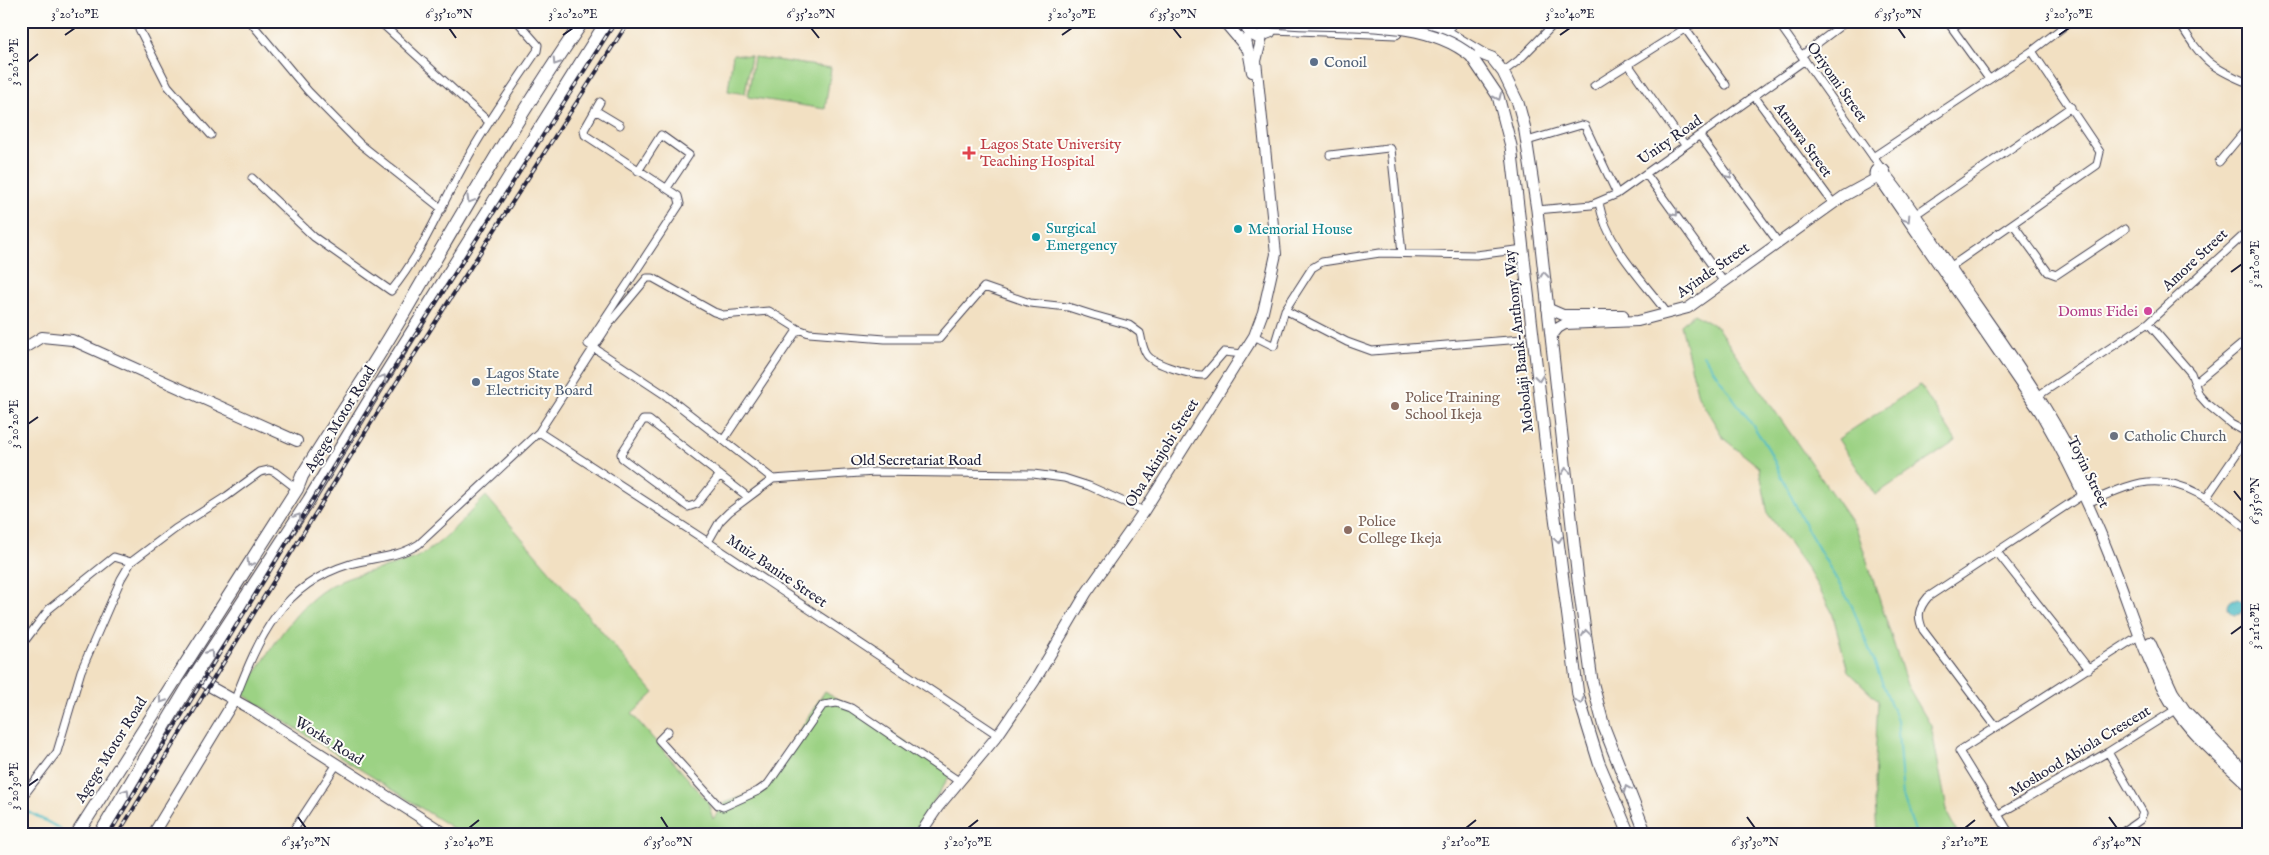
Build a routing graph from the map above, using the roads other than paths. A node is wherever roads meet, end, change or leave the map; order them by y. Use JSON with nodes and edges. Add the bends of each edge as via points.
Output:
{"nodes":[{"id":1,"x":135,"y":21,"type":"edge"},
{"id":2,"x":379,"y":21,"type":"edge"},
{"id":3,"x":517,"y":21,"type":"edge"},
{"id":4,"x":583,"y":21,"type":"edge"},
{"id":5,"x":607,"y":21,"type":"edge"},
{"id":6,"x":1224,"y":21,"type":"edge"},
{"id":7,"x":1228,"y":21,"type":"edge"},
{"id":8,"x":1393,"y":21,"type":"edge"},
{"id":9,"x":1425,"y":21,"type":"edge"},
{"id":10,"x":1557,"y":21,"type":"edge"},
{"id":11,"x":1697,"y":21,"type":"edge"},
{"id":12,"x":1777,"y":21,"type":"edge"},
{"id":13,"x":1848,"y":21,"type":"edge"},
{"id":14,"x":1947,"y":21,"type":"edge"},
{"id":15,"x":1962,"y":21,"type":"edge"},
{"id":16,"x":2071,"y":21,"type":"edge"},
{"id":17,"x":2178,"y":21,"type":"edge"},
{"id":18,"x":254,"y":23,"type":"edge"},
{"id":19,"x":1271,"y":23,"type":"edge"},
{"id":20,"x":1245,"y":25,"type":"edge"},
{"id":21,"x":1451,"y":25,"type":"edge"},
{"id":22,"x":1332,"y":26,"type":"edge"},
{"id":23,"x":1684,"y":27,"type":"junction"},
{"id":24,"x":1952,"y":28,"type":"junction"},
{"id":25,"x":1262,"y":36,"type":"junction"},
{"id":26,"x":1246,"y":47,"type":"junction"},
{"id":27,"x":2032,"y":51,"type":"junction"},
{"id":28,"x":1475,"y":57,"type":"junction"},
{"id":29,"x":1803,"y":57,"type":"junction"},
{"id":30,"x":1492,"y":58,"type":"junction"},
{"id":31,"x":1628,"y":64,"type":"junction"},
{"id":32,"x":1503,"y":72,"type":"junction"},
{"id":33,"x":1989,"y":79,"type":"junction"},
{"id":34,"x":2248,"y":83,"type":"edge"},
{"id":35,"x":1726,"y":85,"type":"dead end"},
{"id":36,"x":1594,"y":86,"type":"dead end"},
{"id":37,"x":1755,"y":97,"type":"junction"},
{"id":38,"x":600,"y":102,"type":"dead end"},
{"id":39,"x":2070,"y":108,"type":"junction"},
{"id":40,"x":595,"y":110,"type":"junction"},
{"id":41,"x":489,"y":122,"type":"junction"},
{"id":42,"x":620,"y":125,"type":"dead end"},
{"id":43,"x":2248,"y":127,"type":"edge"},
{"id":44,"x":211,"y":135,"type":"dead end"},
{"id":45,"x":1700,"y":136,"type":"junction"},
{"id":46,"x":1527,"y":141,"type":"junction"},
{"id":47,"x":1684,"y":145,"type":"junction"},
{"id":48,"x":1330,"y":155,"type":"dead end"},
{"id":49,"x":1873,"y":157,"type":"junction"},
{"id":50,"x":2219,"y":162,"type":"dead end"},
{"id":51,"x":638,"y":171,"type":"junction"},
{"id":52,"x":1646,"y":174,"type":"junction"},
{"id":53,"x":1879,"y":174,"type":"junction"},
{"id":54,"x":252,"y":178,"type":"dead end"},
{"id":55,"x":667,"y":188,"type":"junction"},
{"id":56,"x":1617,"y":194,"type":"junction"},
{"id":57,"x":1830,"y":199,"type":"junction"},
{"id":58,"x":1599,"y":203,"type":"junction"},
{"id":59,"x":442,"y":209,"type":"junction"},
{"id":60,"x":1538,"y":210,"type":"junction"},
{"id":61,"x":1916,"y":214,"type":"junction"},
{"id":62,"x":2013,"y":224,"type":"junction"},
{"id":63,"x":2125,"y":228,"type":"dead end"},
{"id":64,"x":2248,"y":231,"type":"edge"},
{"id":65,"x":1775,"y":238,"type":"junction"},
{"id":66,"x":1524,"y":249,"type":"junction"},
{"id":67,"x":1402,"y":253,"type":"junction"},
{"id":68,"x":1272,"y":264,"type":"junction"},
{"id":69,"x":1950,"y":267,"type":"junction"},
{"id":70,"x":427,"y":270,"type":"junction"},
{"id":71,"x":1721,"y":278,"type":"junction"},
{"id":72,"x":444,"y":281,"type":"junction"},
{"id":73,"x":1548,"y":308,"type":"junction"},
{"id":74,"x":1664,"y":309,"type":"junction"},
{"id":75,"x":1285,"y":310,"type":"junction"},
{"id":76,"x":2148,"y":323,"type":"junction"},
{"id":77,"x":798,"y":329,"type":"junction"},
{"id":78,"x":1254,"y":336,"type":"junction"},
{"id":79,"x":1551,"y":337,"type":"junction"},
{"id":80,"x":1522,"y":339,"type":"dead end"},
{"id":81,"x":2248,"y":340,"type":"edge"},
{"id":82,"x":594,"y":348,"type":"junction"},
{"id":83,"x":21,"y":350,"type":"edge"},
{"id":84,"x":1243,"y":354,"type":"junction"},
{"id":85,"x":1553,"y":358,"type":"junction"},
{"id":86,"x":1537,"y":359,"type":"junction"},
{"id":87,"x":2195,"y":383,"type":"junction"},
{"id":88,"x":2039,"y":395,"type":"junction"},
{"id":89,"x":539,"y":432,"type":"junction"},
{"id":90,"x":2248,"y":433,"type":"edge"},
{"id":91,"x":2248,"y":437,"type":"edge"},
{"id":92,"x":724,"y":439,"type":"junction"},
{"id":93,"x":297,"y":441,"type":"dead end"},
{"id":94,"x":720,"y":475,"type":"junction"},
{"id":95,"x":773,"y":479,"type":"junction"},
{"id":96,"x":297,"y":488,"type":"junction"},
{"id":97,"x":2084,"y":494,"type":"junction"},
{"id":98,"x":748,"y":497,"type":"junction"},
{"id":99,"x":2207,"y":497,"type":"junction"},
{"id":100,"x":2094,"y":500,"type":"junction"},
{"id":101,"x":1144,"y":511,"type":"junction"},
{"id":102,"x":2248,"y":530,"type":"edge"},
{"id":103,"x":708,"y":542,"type":"junction"},
{"id":104,"x":1997,"y":552,"type":"junction"},
{"id":105,"x":132,"y":562,"type":"junction"},
{"id":106,"x":2140,"y":635,"type":"junction"},
{"id":107,"x":21,"y":646,"type":"edge"},
{"id":108,"x":2089,"y":669,"type":"junction"},
{"id":109,"x":196,"y":675,"type":"junction"},
{"id":110,"x":234,"y":699,"type":"junction"},
{"id":111,"x":2175,"y":710,"type":"junction"},
{"id":112,"x":1996,"y":727,"type":"junction"},
{"id":113,"x":668,"y":731,"type":"dead end"},
{"id":114,"x":998,"y":735,"type":"junction"},
{"id":115,"x":2108,"y":752,"type":"junction"},
{"id":116,"x":337,"y":764,"type":"junction"},
{"id":117,"x":2248,"y":775,"type":"edge"},
{"id":118,"x":960,"y":782,"type":"junction"},
{"id":119,"x":2248,"y":785,"type":"edge"},
{"id":120,"x":21,"y":799,"type":"edge"},
{"id":121,"x":1999,"y":814,"type":"junction"},
{"id":122,"x":77,"y":834,"type":"edge"},
{"id":123,"x":100,"y":834,"type":"edge"},
{"id":124,"x":154,"y":834,"type":"edge"},
{"id":125,"x":291,"y":834,"type":"edge"},
{"id":126,"x":446,"y":834,"type":"edge"},
{"id":127,"x":920,"y":834,"type":"edge"},
{"id":128,"x":1055,"y":834,"type":"edge"},
{"id":129,"x":1062,"y":834,"type":"edge"},
{"id":130,"x":1629,"y":834,"type":"edge"},
{"id":131,"x":1646,"y":834,"type":"edge"},
{"id":132,"x":2010,"y":834,"type":"edge"},
{"id":133,"x":2120,"y":834,"type":"edge"}],
"edges":[{"from":1,"to":44,"type":"street","via":[[168,86]]},
{"from":2,"to":41,"type":"street"},
{"from":3,"to":41,"type":"street","via":[[534,38],[537,51]]},
{"from":4,"to":70,"type":"highway","name":"Agege Motor Road","one_way":true},
{"from":5,"to":72,"type":"highway","name":"Agege Motor Road"},
{"from":6,"to":26,"type":"main road"},
{"from":7,"to":20,"type":"main road"},
{"from":8,"to":28,"type":"main road","name":"Mobolaji Bank-Anthony Way","via":[[1443,30]]},
{"from":9,"to":21,"type":"main road"},
{"from":10,"to":32,"type":"street"},
{"from":11,"to":23,"type":"street"},
{"from":12,"to":29,"type":"street","name":"Oriyomi Street"},
{"from":13,"to":29,"type":"street","name":"Unity Road"},
{"from":14,"to":24,"type":"street"},
{"from":15,"to":24,"type":"street"},
{"from":16,"to":27,"type":"street"},
{"from":17,"to":34,"type":"street","via":[[2197,51],[2212,66]]},
{"from":18,"to":59,"type":"street","via":[[308,91],[359,143]]},
{"from":19,"to":22,"type":"main road"},
{"from":19,"to":25,"type":"main road"},
{"from":19,"to":28,"type":"main road","name":"Mobolaji Bank-Anthony Way","bridge":true,"via":[[1416,31],[1451,42]]},
{"from":20,"to":25,"type":"main road","via":[[1253,35]]},
{"from":20,"to":26,"type":"street"},
{"from":21,"to":30,"type":"main road"},
{"from":22,"to":28,"type":"main road","via":[[1416,35]]},
{"from":23,"to":31,"type":"street"},
{"from":23,"to":35,"type":"street"},
{"from":24,"to":33,"type":"street"},
{"from":25,"to":68,"type":"street","name":"Oba Akinjobi Street","via":[[1256,61],[1276,254]]},
{"from":26,"to":68,"type":"street","via":[[1254,85]]},
{"from":27,"to":33,"type":"street"},
{"from":27,"to":39,"type":"street"},
{"from":28,"to":30,"type":"main road","name":"Mobolaji Bank-Anthony Way"},
{"from":28,"to":66,"type":"main road","name":"Mobolaji Bank-Anthony Way","one_way":true,"via":[[1503,109]]},
{"from":29,"to":37,"type":"street","name":"Unity Road"},
{"from":29,"to":49,"type":"street","name":"Oriyomi Street"},
{"from":30,"to":32,"type":"main road","name":"Mobolaji Bank-Anthony Way"},
{"from":31,"to":36,"type":"street"},
{"from":31,"to":47,"type":"street"},
{"from":32,"to":46,"type":"main road","name":"Mobolaji Bank-Anthony Way","via":[[1518,103]]},
{"from":33,"to":49,"type":"street"},
{"from":37,"to":45,"type":"street","name":"Unity Road"},
{"from":37,"to":57,"type":"street","name":"Atunwa Street"},
{"from":38,"to":40,"type":"street"},
{"from":39,"to":61,"type":"street"},
{"from":39,"to":62,"type":"street","via":[[2100,152],[2100,160]]},
{"from":40,"to":42,"type":"street"},
{"from":40,"to":51,"type":"street","via":[[584,130],[585,135]]},
{"from":41,"to":59,"type":"street"},
{"from":43,"to":50,"type":"street"},
{"from":45,"to":47,"type":"street","name":"Unity Road"},
{"from":45,"to":65,"type":"street","one_way":true},
{"from":46,"to":56,"type":"street","via":[[1585,126]]},
{"from":46,"to":60,"type":"main road","name":"Mobolaji Bank-Anthony Way"},
{"from":47,"to":52,"type":"street","name":"Unity Road"},
{"from":48,"to":67,"type":"street","via":[[1391,149]]},
{"from":49,"to":53,"type":"street","name":"Toyin Street"},
{"from":51,"to":55,"type":"street"},
{"from":51,"to":55,"type":"street","via":[[661,135],[689,155]]},
{"from":52,"to":56,"type":"street","name":"Unity Road"},
{"from":52,"to":71,"type":"street","one_way":true},
{"from":53,"to":57,"type":"street","name":"Ayinde Street","via":[[1862,178]]},
{"from":53,"to":61,"type":"street","name":"Toyin Street"},
{"from":53,"to":79,"type":"street","name":"Ayinde Street","via":[[1688,308],[1638,321],[1565,324]]},
{"from":53,"to":97,"type":"street","name":"Toyin Street","one_way":true,"via":[[2040,412]]},
{"from":54,"to":59,"type":"street","via":[[314,237],[391,292],[411,267]]},
{"from":55,"to":82,"type":"street","via":[[678,196],[680,204],[588,344]]},
{"from":56,"to":58,"type":"street","name":"Unity Road"},
{"from":57,"to":65,"type":"street","name":"Ayinde Street"},
{"from":58,"to":60,"type":"street","name":"Unity Road"},
{"from":58,"to":74,"type":"street","via":[[1604,226],[1611,239]]},
{"from":73,"to":60,"type":"main road","name":"Mobolaji Bank-Anthony Way","one_way":true},
{"from":61,"to":69,"type":"street","name":"Toyin Street"},
{"from":62,"to":63,"type":"street","via":[[2048,272],[2056,275]]},
{"from":62,"to":69,"type":"street"},
{"from":64,"to":76,"type":"street","name":"Amore Street"},
{"from":65,"to":71,"type":"street","name":"Ayinde Street"},
{"from":66,"to":67,"type":"street","via":[[1476,255]]},
{"from":66,"to":86,"type":"main road","name":"Mobolaji Bank-Anthony Way"},
{"from":67,"to":75,"type":"street","via":[[1380,252],[1322,262],[1312,268]]},
{"from":68,"to":78,"type":"street","name":"Oba Akinjobi Street","via":[[1268,294]]},
{"from":69,"to":88,"type":"street","name":"Toyin Street"},
{"from":70,"to":72,"type":"highway"},
{"from":70,"to":96,"type":"highway","name":"Agege Motor Road"},
{"from":71,"to":74,"type":"street","name":"Ayinde Street","via":[[1694,298]]},
{"from":109,"to":72,"type":"highway","name":"Agege Motor Road","one_way":true},
{"from":73,"to":74,"type":"street","name":"Ayinde Street","via":[[1562,315],[1589,316],[1633,315]]},
{"from":73,"to":79,"type":"main road","name":"Mobolaji Bank-Anthony Way"},
{"from":75,"to":78,"type":"street","via":[[1274,346]]},
{"from":75,"to":80,"type":"street","via":[[1347,342],[1372,351]]},
{"from":76,"to":87,"type":"street","via":[[2191,373]]},
{"from":76,"to":88,"type":"street","name":"Amore Street"},
{"from":77,"to":82,"type":"street","via":[[769,312],[723,315],[714,312],[653,278],[646,278]]},
{"from":77,"to":84,"type":"street","via":[[809,333],[885,339],[939,340],[984,287],[1030,303],[1068,307],[1129,325],[1140,333],[1143,348],[1150,359],[1196,376],[1204,375],[1224,352]]},
{"from":77,"to":92,"type":"street"},
{"from":78,"to":84,"type":"street","name":"Oba Akinjobi Street"},
{"from":79,"to":85,"type":"main road","name":"Mobolaji Bank-Anthony Way"},
{"from":81,"to":87,"type":"street"},
{"from":82,"to":89,"type":"street"},
{"from":82,"to":92,"type":"street"},
{"from":83,"to":93,"type":"street","via":[[42,337],[72,340]]},
{"from":84,"to":101,"type":"street","name":"Oba Akinjobi Street"},
{"from":85,"to":86,"type":"main road"},
{"from":131,"to":85,"type":"main road","name":"Mobolaji Bank-Anthony Way","one_way":true,"via":[[1604,727],[1592,681]]},
{"from":86,"to":130,"type":"main road","name":"Mobolaji Bank-Anthony Way","one_way":true,"via":[[1578,695],[1599,763]]},
{"from":87,"to":90,"type":"street","via":[[2207,404]]},
{"from":88,"to":100,"type":"street","name":"Toyin Street","via":[[2069,446]]},
{"from":89,"to":103,"type":"street","name":"Muiz Banire Street"},
{"from":89,"to":110,"type":"street","via":[[419,544],[400,554],[339,568],[291,597],[255,647]]},
{"from":91,"to":99,"type":"street"},
{"from":92,"to":95,"type":"street"},
{"from":94,"to":94,"type":"street","via":[[649,420],[644,420],[621,454],[622,458],[688,507],[697,504]]},
{"from":94,"to":98,"type":"street"},
{"from":95,"to":98,"type":"street"},
{"from":95,"to":101,"type":"street","name":"Old Secretariat Road","via":[[911,471],[1033,474],[1064,478],[1089,486]]},
{"from":96,"to":105,"type":"street","via":[[274,472],[260,472],[174,529]]},
{"from":96,"to":122,"type":"highway","name":"Agege Motor Road","one_way":true},
{"from":97,"to":104,"type":"street"},
{"from":97,"to":106,"type":"street","name":"Toyin Street"},
{"from":98,"to":103,"type":"street","via":[[720,521]]},
{"from":99,"to":100,"type":"street","via":[[2164,483],[2142,483]]},
{"from":99,"to":102,"type":"street"},
{"from":100,"to":117,"type":"street","name":"Toyin Street","via":[[2173,692],[2200,728]]},
{"from":101,"to":114,"type":"street","name":"Oba Akinjobi Street","via":[[1087,592],[1034,682]]},
{"from":103,"to":114,"type":"street","name":"Muiz Banire Street"},
{"from":104,"to":108,"type":"street"},
{"from":104,"to":112,"type":"street","via":[[1928,597],[1918,617],[1923,630]]},
{"from":105,"to":107,"type":"street","via":[[114,557],[49,609]]},
{"from":105,"to":120,"type":"street","via":[[121,578],[81,671],[57,752]]},
{"from":106,"to":108,"type":"street"},
{"from":106,"to":111,"type":"street","name":"Toyin Street"},
{"from":108,"to":112,"type":"street"},
{"from":109,"to":110,"type":"street","name":"Works Road"},
{"from":123,"to":109,"type":"highway","name":"Agege Motor Road","one_way":true},
{"from":110,"to":116,"type":"street","name":"Works Road"},
{"from":110,"to":124,"type":"street"},
{"from":111,"to":115,"type":"street","name":"Moshood Abiola Crescent"},
{"from":111,"to":119,"type":"street","name":"Toyin Street"},
{"from":112,"to":121,"type":"street","via":[[1959,751]]},
{"from":113,"to":118,"type":"street","via":[[660,740],[723,807],[758,792],[768,784],[824,705],[838,703],[851,708]]},
{"from":114,"to":118,"type":"street","name":"Oba Akinjobi Street"},
{"from":115,"to":121,"type":"street","name":"Moshood Abiola Crescent"},
{"from":115,"to":133,"type":"street","via":[[2143,813],[2140,820]]},
{"from":116,"to":125,"type":"street"},
{"from":116,"to":126,"type":"street","name":"Works Road"},
{"from":118,"to":127,"type":"street","name":"Oba Akinjobi Street"},
{"from":121,"to":132,"type":"street"},
{"from":128,"to":129,"type":"street"}]}
